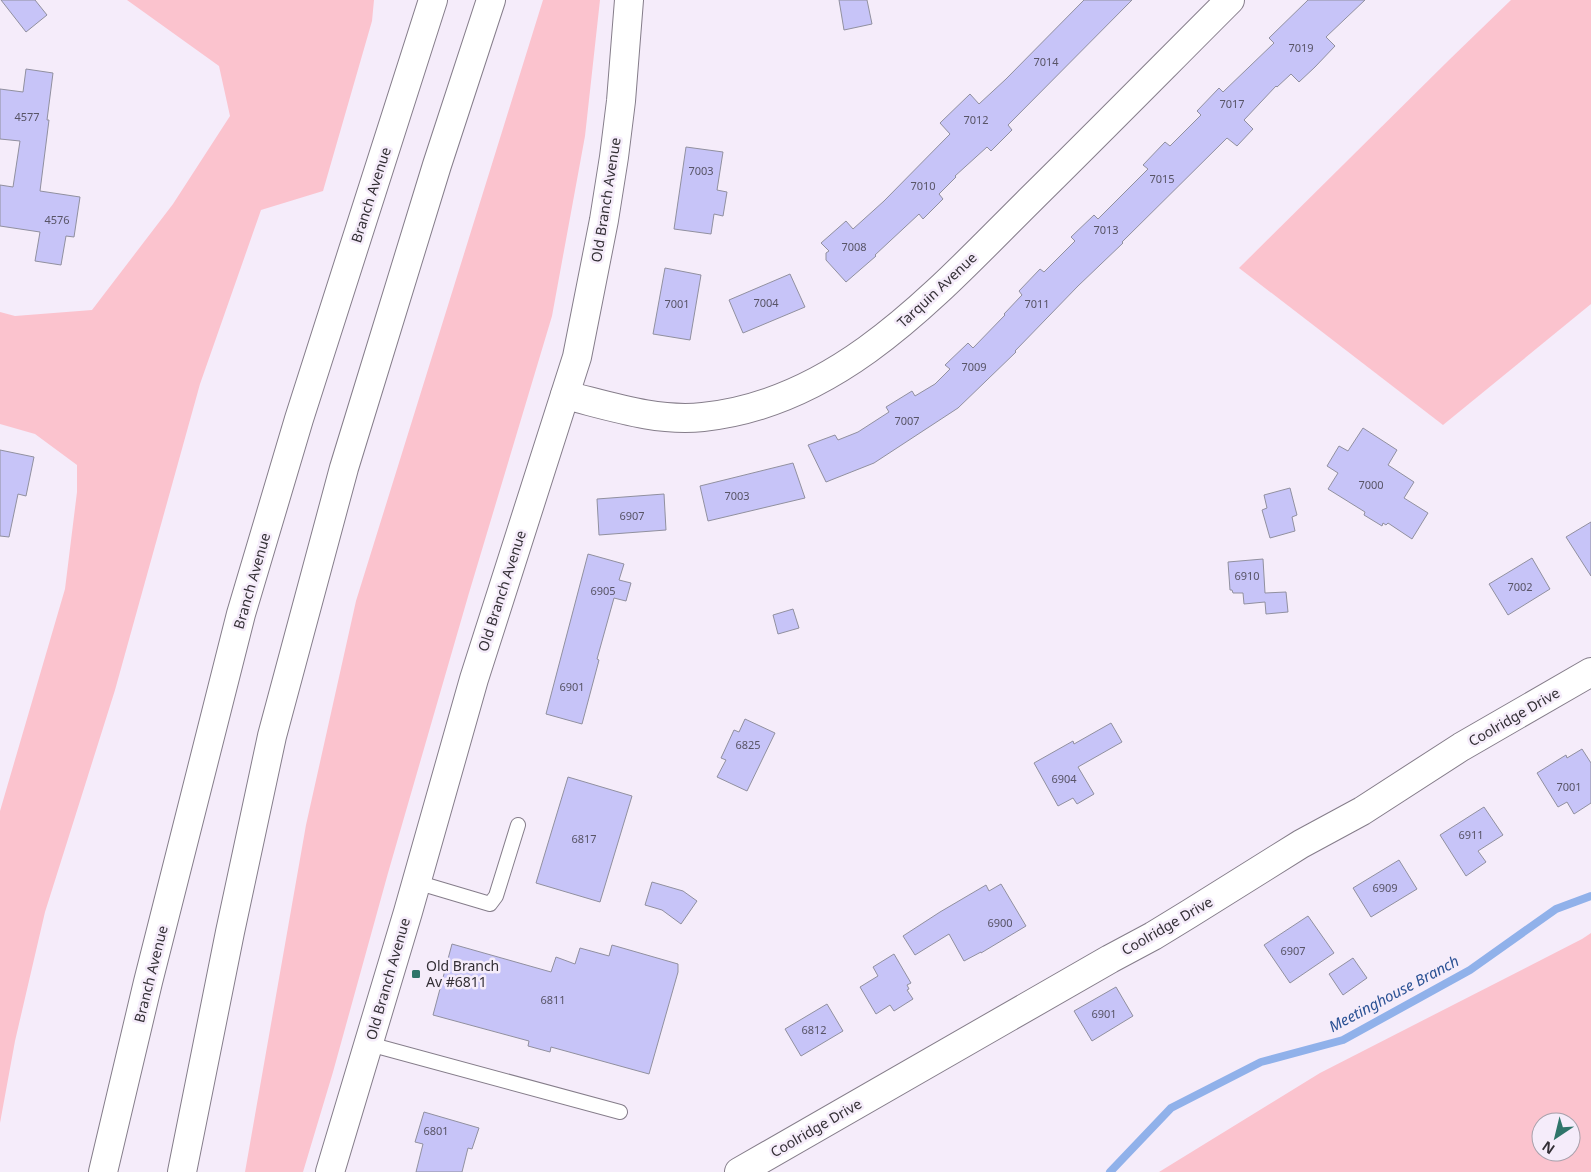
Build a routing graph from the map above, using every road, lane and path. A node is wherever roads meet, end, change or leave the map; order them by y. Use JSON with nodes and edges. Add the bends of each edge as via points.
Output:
{"nodes":[{"id":1,"x":433,"y":0,"type":"edge"},
{"id":2,"x":491,"y":0,"type":"edge"},
{"id":3,"x":629,"y":0,"type":"edge"},
{"id":4,"x":1230,"y":0,"type":"edge"},
{"id":5,"x":565,"y":395,"type":"junction"},
{"id":6,"x":1591,"y":672,"type":"edge"},
{"id":7,"x":518,"y":824,"type":"dead end"},
{"id":8,"x":416,"y":882,"type":"junction"},
{"id":9,"x":369,"y":1044,"type":"junction"},
{"id":10,"x":620,"y":1112,"type":"dead end"},
{"id":11,"x":102,"y":1172,"type":"edge"},
{"id":12,"x":182,"y":1172,"type":"edge"},
{"id":13,"x":330,"y":1172,"type":"edge"},
{"id":14,"x":739,"y":1172,"type":"edge"}],
"edges":[{"from":1,"to":11,"type":"main road","name":"Branch Avenue","via":[[299,419],[241,614]]},
{"from":2,"to":12,"type":"main road","via":[[344,468],[272,736]]},
{"from":3,"to":5,"type":"main road","name":"Old Branch Avenue","via":[[620,110],[604,220],[577,357]]},
{"from":4,"to":5,"type":"main road","name":"Tarquin Avenue","via":[[922,306],[879,341],[819,381],[768,403],[703,418],[642,414]]},
{"from":5,"to":8,"type":"main road","name":"Old Branch Avenue","via":[[474,679]]},
{"from":6,"to":14,"type":"main road","name":"Coolridge Drive","via":[[1461,747],[1362,811],[1301,844],[1153,936]]},
{"from":7,"to":8,"type":"lane","via":[[496,896],[490,904]]},
{"from":8,"to":9,"type":"main road","name":"Old Branch Avenue"},
{"from":9,"to":10,"type":"lane"},
{"from":9,"to":13,"type":"main road","name":"Old Branch Avenue"}]}
